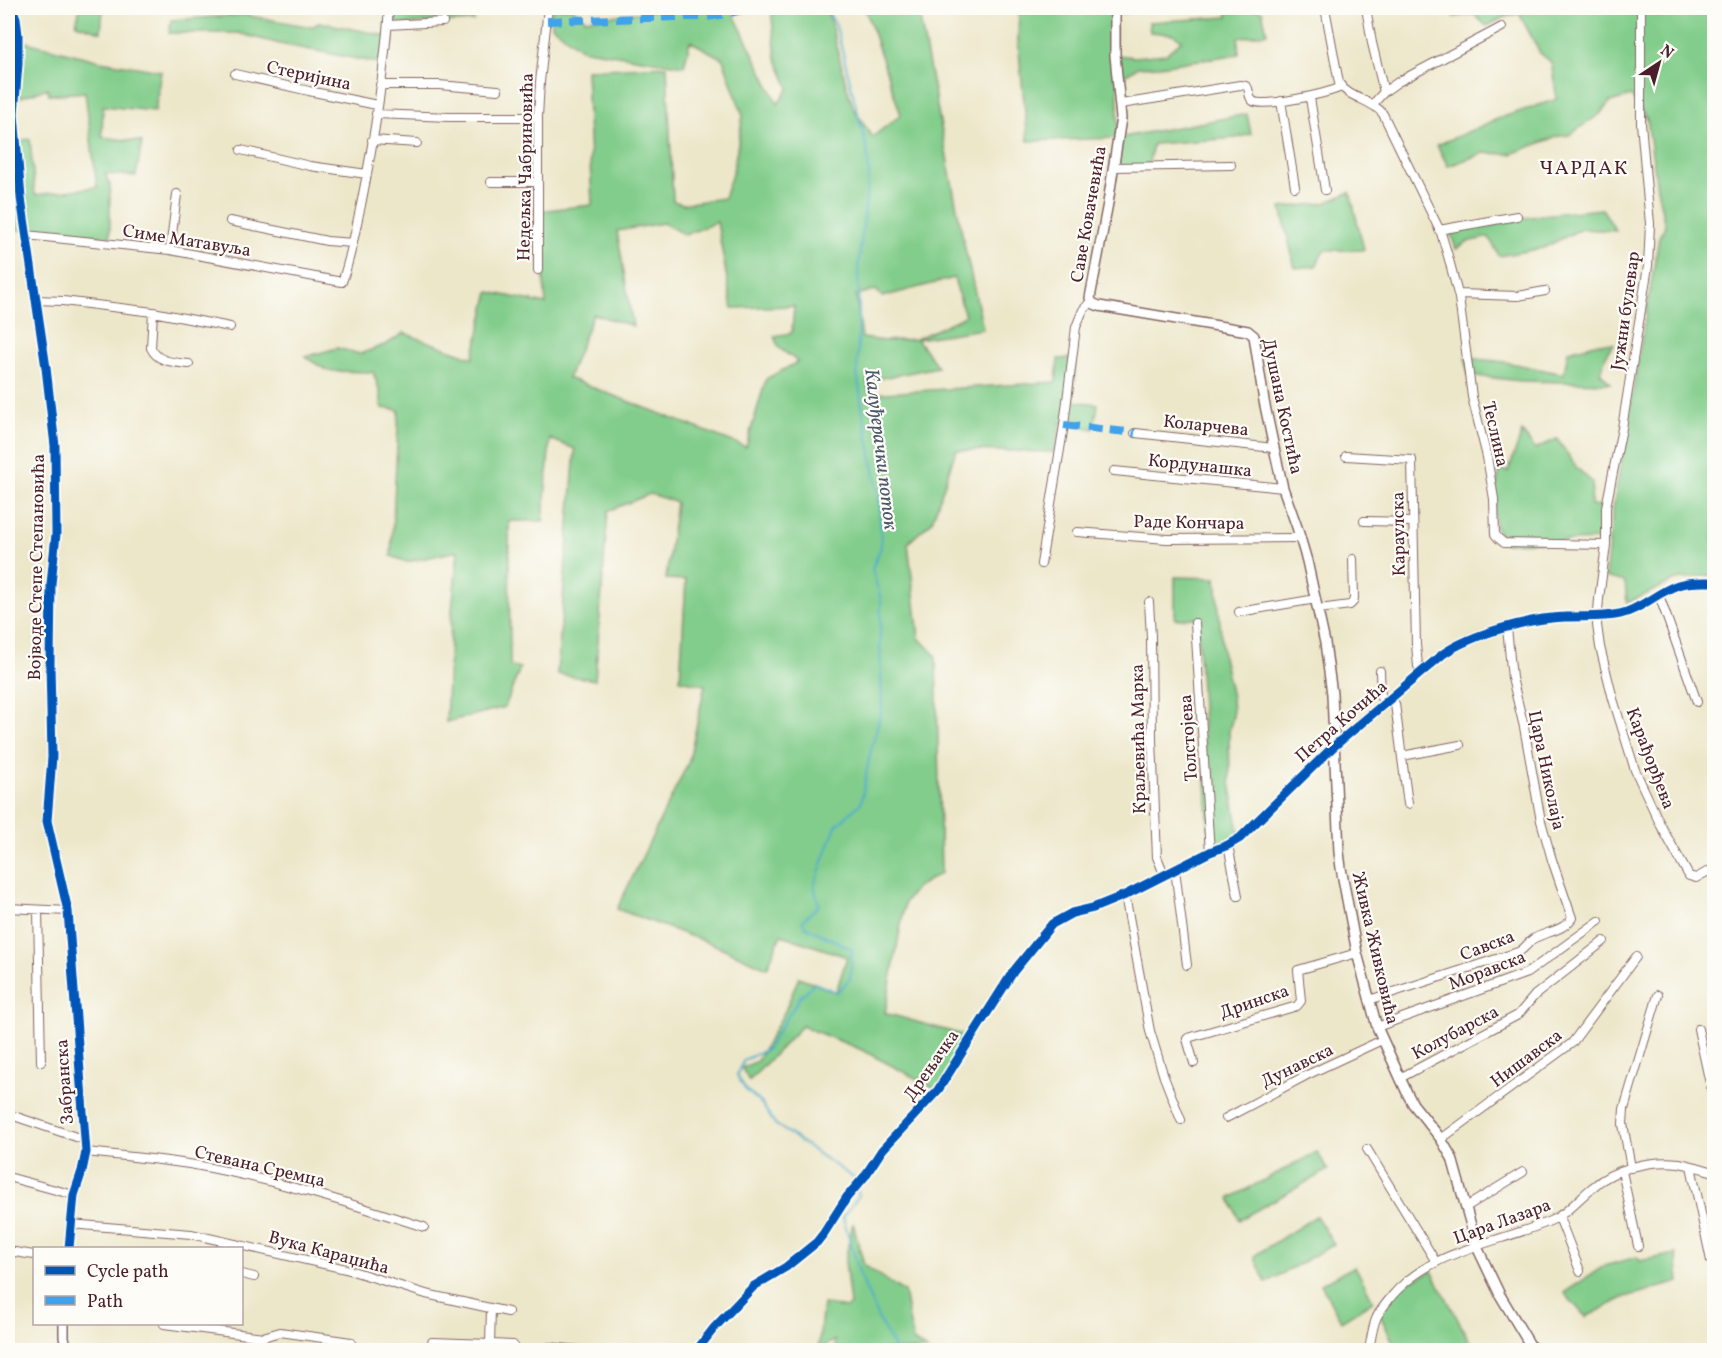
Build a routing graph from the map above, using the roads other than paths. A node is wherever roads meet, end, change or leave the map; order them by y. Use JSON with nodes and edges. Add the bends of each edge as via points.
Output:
{"nodes":[{"id":1,"x":12,"y":8,"type":"edge"},
{"id":2,"x":389,"y":8,"type":"edge"},
{"id":3,"x":548,"y":8,"type":"edge"},
{"id":4,"x":1115,"y":8,"type":"edge"},
{"id":5,"x":1325,"y":8,"type":"edge"},
{"id":6,"x":1366,"y":8,"type":"edge"},
{"id":7,"x":1641,"y":8,"type":"edge"},
{"id":8,"x":443,"y":22,"type":"dead end"},
{"id":9,"x":388,"y":25,"type":"junction"},
{"id":10,"x":1502,"y":27,"type":"dead end"},
{"id":11,"x":235,"y":74,"type":"dead end"},
{"id":12,"x":381,"y":85,"type":"junction"},
{"id":13,"x":1341,"y":87,"type":"junction"},
{"id":14,"x":498,"y":90,"type":"dead end"},
{"id":15,"x":1384,"y":92,"type":"junction"},
{"id":16,"x":1310,"y":98,"type":"junction"},
{"id":17,"x":1281,"y":101,"type":"junction"},
{"id":18,"x":1121,"y":104,"type":"junction"},
{"id":19,"x":1373,"y":104,"type":"junction"},
{"id":20,"x":377,"y":105,"type":"junction"},
{"id":21,"x":376,"y":114,"type":"junction"},
{"id":22,"x":538,"y":117,"type":"junction"},
{"id":23,"x":372,"y":140,"type":"junction"},
{"id":24,"x":417,"y":143,"type":"dead end"},
{"id":25,"x":241,"y":150,"type":"dead end"},
{"id":26,"x":1231,"y":165,"type":"dead end"},
{"id":27,"x":1114,"y":167,"type":"junction"},
{"id":28,"x":367,"y":174,"type":"junction"},
{"id":29,"x":492,"y":182,"type":"dead end"},
{"id":30,"x":537,"y":182,"type":"junction"},
{"id":31,"x":1295,"y":187,"type":"dead end"},
{"id":32,"x":1325,"y":190,"type":"dead end"},
{"id":33,"x":177,"y":194,"type":"dead end"},
{"id":34,"x":1517,"y":216,"type":"dead end"},
{"id":35,"x":230,"y":221,"type":"dead end"},
{"id":36,"x":1439,"y":230,"type":"junction"},
{"id":37,"x":26,"y":236,"type":"junction"},
{"id":38,"x":352,"y":243,"type":"junction"},
{"id":39,"x":171,"y":250,"type":"junction"},
{"id":40,"x":538,"y":270,"type":"dead end"},
{"id":41,"x":1545,"y":291,"type":"dead end"},
{"id":42,"x":1458,"y":294,"type":"junction"},
{"id":43,"x":36,"y":300,"type":"junction"},
{"id":44,"x":1091,"y":301,"type":"junction"},
{"id":45,"x":153,"y":312,"type":"junction"},
{"id":46,"x":230,"y":327,"type":"dead end"},
{"id":47,"x":189,"y":364,"type":"dead end"},
{"id":48,"x":1135,"y":433,"type":"dead end"},
{"id":49,"x":1274,"y":448,"type":"junction"},
{"id":50,"x":1346,"y":456,"type":"dead end"},
{"id":51,"x":1114,"y":471,"type":"dead end"},
{"id":52,"x":1283,"y":488,"type":"junction"},
{"id":53,"x":1364,"y":521,"type":"dead end"},
{"id":54,"x":1413,"y":522,"type":"junction"},
{"id":55,"x":1077,"y":532,"type":"dead end"},
{"id":56,"x":1301,"y":538,"type":"junction"},
{"id":57,"x":1606,"y":545,"type":"junction"},
{"id":58,"x":1353,"y":559,"type":"dead end"},
{"id":59,"x":1041,"y":564,"type":"dead end"},
{"id":60,"x":1714,"y":582,"type":"edge"},
{"id":61,"x":1659,"y":595,"type":"junction"},
{"id":62,"x":1149,"y":602,"type":"dead end"},
{"id":63,"x":1317,"y":604,"type":"junction"},
{"id":64,"x":1239,"y":612,"type":"dead end"},
{"id":65,"x":1597,"y":617,"type":"junction"},
{"id":66,"x":1195,"y":622,"type":"dead end"},
{"id":67,"x":1507,"y":628,"type":"junction"},
{"id":68,"x":1380,"y":671,"type":"dead end"},
{"id":69,"x":1422,"y":672,"type":"junction"},
{"id":70,"x":1392,"y":698,"type":"junction"},
{"id":71,"x":1697,"y":702,"type":"dead end"},
{"id":72,"x":1384,"y":704,"type":"junction"},
{"id":73,"x":1460,"y":745,"type":"dead end"},
{"id":74,"x":1333,"y":747,"type":"junction"},
{"id":75,"x":1402,"y":756,"type":"junction"},
{"id":76,"x":1408,"y":804,"type":"dead end"},
{"id":77,"x":1228,"y":845,"type":"junction"},
{"id":78,"x":1210,"y":852,"type":"junction"},
{"id":79,"x":1714,"y":868,"type":"edge"},
{"id":80,"x":1174,"y":869,"type":"junction"},
{"id":81,"x":1164,"y":874,"type":"junction"},
{"id":82,"x":1125,"y":894,"type":"junction"},
{"id":83,"x":1238,"y":897,"type":"dead end"},
{"id":84,"x":8,"y":908,"type":"edge"},
{"id":85,"x":38,"y":910,"type":"junction"},
{"id":86,"x":68,"y":911,"type":"junction"},
{"id":87,"x":1572,"y":916,"type":"joint"},
{"id":88,"x":1599,"y":921,"type":"dead end"},
{"id":89,"x":1604,"y":941,"type":"dead end"},
{"id":90,"x":1358,"y":953,"type":"junction"},
{"id":91,"x":1636,"y":957,"type":"dead end"},
{"id":92,"x":1022,"y":960,"type":"joint"},
{"id":93,"x":1187,"y":965,"type":"dead end"},
{"id":94,"x":1658,"y":995,"type":"dead end"},
{"id":95,"x":1369,"y":1000,"type":"junction"},
{"id":96,"x":1377,"y":1027,"type":"junction"},
{"id":97,"x":1698,"y":1029,"type":"dead end"},
{"id":98,"x":1382,"y":1040,"type":"junction"},
{"id":99,"x":41,"y":1062,"type":"dead end"},
{"id":100,"x":1194,"y":1063,"type":"dead end"},
{"id":101,"x":1400,"y":1078,"type":"junction"},
{"id":102,"x":1714,"y":1102,"type":"edge"},
{"id":103,"x":8,"y":1114,"type":"edge"},
{"id":104,"x":1226,"y":1118,"type":"dead end"},
{"id":105,"x":1181,"y":1120,"type":"dead end"},
{"id":106,"x":1441,"y":1138,"type":"junction"},
{"id":107,"x":85,"y":1140,"type":"junction"},
{"id":108,"x":1366,"y":1149,"type":"dead end"},
{"id":109,"x":86,"y":1152,"type":"junction"},
{"id":110,"x":1691,"y":1166,"type":"junction"},
{"id":111,"x":1627,"y":1169,"type":"junction"},
{"id":112,"x":1523,"y":1172,"type":"dead end"},
{"id":113,"x":1714,"y":1172,"type":"edge"},
{"id":114,"x":8,"y":1177,"type":"edge"},
{"id":115,"x":74,"y":1195,"type":"junction"},
{"id":116,"x":1466,"y":1207,"type":"junction"},
{"id":117,"x":1559,"y":1217,"type":"junction"},
{"id":118,"x":70,"y":1224,"type":"junction"},
{"id":119,"x":424,"y":1227,"type":"dead end"},
{"id":120,"x":1477,"y":1246,"type":"junction"},
{"id":121,"x":1638,"y":1246,"type":"dead end"},
{"id":122,"x":69,"y":1247,"type":"edge"},
{"id":123,"x":8,"y":1251,"type":"edge"},
{"id":124,"x":33,"y":1256,"type":"edge"},
{"id":125,"x":1711,"y":1261,"type":"dead end"},
{"id":126,"x":1436,"y":1262,"type":"junction"},
{"id":127,"x":1580,"y":1271,"type":"dead end"},
{"id":128,"x":243,"y":1274,"type":"edge"},
{"id":129,"x":254,"y":1277,"type":"dead end"},
{"id":130,"x":491,"y":1309,"type":"junction"},
{"id":131,"x":507,"y":1312,"type":"dead end"},
{"id":132,"x":63,"y":1325,"type":"edge"},
{"id":133,"x":178,"y":1325,"type":"edge"},
{"id":134,"x":351,"y":1342,"type":"dead end"},
{"id":135,"x":432,"y":1342,"type":"dead end"},
{"id":136,"x":490,"y":1344,"type":"junction"},
{"id":137,"x":513,"y":1345,"type":"dead end"},
{"id":138,"x":549,"y":1347,"type":"dead end"},
{"id":139,"x":67,"y":1350,"type":"edge"},
{"id":140,"x":581,"y":1350,"type":"edge"},
{"id":141,"x":697,"y":1350,"type":"edge"},
{"id":142,"x":1369,"y":1350,"type":"edge"},
{"id":143,"x":1533,"y":1350,"type":"edge"}],
"edges":[{"from":1,"to":37,"type":"street","name":"Војводе Степе Степановића","via":[[18,35],[15,141]]},
{"from":2,"to":9,"type":"street"},
{"from":3,"to":22,"type":"street","name":"Недељка Чабриновића"},
{"from":4,"to":18,"type":"street","name":"Саве Ковачевића"},
{"from":5,"to":13,"type":"street"},
{"from":6,"to":15,"type":"street"},
{"from":7,"to":57,"type":"street","name":"Јужни булевар","via":[[1641,123],[1650,242],[1606,507]]},
{"from":8,"to":9,"type":"street"},
{"from":9,"to":12,"type":"street"},
{"from":10,"to":15,"type":"street"},
{"from":11,"to":20,"type":"street","name":"Стеријина"},
{"from":12,"to":14,"type":"street"},
{"from":12,"to":20,"type":"street"},
{"from":13,"to":16,"type":"street"},
{"from":13,"to":19,"type":"street","name":"Теслина"},
{"from":15,"to":19,"type":"street"},
{"from":16,"to":17,"type":"street"},
{"from":16,"to":32,"type":"street"},
{"from":17,"to":18,"type":"street","via":[[1257,102],[1245,85]]},
{"from":17,"to":31,"type":"street"},
{"from":18,"to":27,"type":"street","name":"Саве Ковачевића"},
{"from":19,"to":36,"type":"street","name":"Теслина","via":[[1389,124]]},
{"from":20,"to":21,"type":"street"},
{"from":21,"to":22,"type":"street"},
{"from":21,"to":23,"type":"street"},
{"from":22,"to":30,"type":"street","name":"Недељка Чабриновића"},
{"from":23,"to":24,"type":"street"},
{"from":23,"to":28,"type":"street"},
{"from":25,"to":28,"type":"street"},
{"from":26,"to":27,"type":"street"},
{"from":27,"to":44,"type":"street","name":"Саве Ковачевића"},
{"from":28,"to":38,"type":"street"},
{"from":29,"to":30,"type":"street"},
{"from":30,"to":40,"type":"street","name":"Недељка Чабриновића"},
{"from":33,"to":39,"type":"street"},
{"from":34,"to":36,"type":"street"},
{"from":35,"to":38,"type":"street"},
{"from":36,"to":42,"type":"street","name":"Теслина"},
{"from":37,"to":39,"type":"street","name":"Симе Матавуља"},
{"from":37,"to":43,"type":"street","name":"Војводе Степе Степановића"},
{"from":38,"to":39,"type":"street","name":"Симе Матавуља","via":[[342,282]]},
{"from":41,"to":42,"type":"street","via":[[1518,296]]},
{"from":42,"to":57,"type":"street","name":"Теслина","via":[[1468,375],[1494,499],[1495,534],[1504,543]]},
{"from":43,"to":45,"type":"street"},
{"from":43,"to":86,"type":"street","name":"Војводе Степе Степановића","via":[[52,414],[56,495],[51,606],[52,757],[47,820]]},
{"from":44,"to":49,"type":"street","name":"Душана Костића","via":[[1100,306],[1248,331],[1254,336]]},
{"from":44,"to":59,"type":"street","name":"Саве Ковачевића","via":[[1076,327]]},
{"from":45,"to":46,"type":"street"},
{"from":45,"to":47,"type":"street","via":[[153,352],[161,359]]},
{"from":48,"to":49,"type":"street","name":"Коларчева"},
{"from":49,"to":52,"type":"street","name":"Душана Костића"},
{"from":50,"to":54,"type":"street","name":"Караулска","via":[[1412,460]]},
{"from":51,"to":52,"type":"street","name":"Кордунашка"},
{"from":52,"to":56,"type":"street","name":"Душана Костића"},
{"from":53,"to":54,"type":"street"},
{"from":54,"to":69,"type":"street","name":"Караулска","via":[[1416,645]]},
{"from":55,"to":56,"type":"street","name":"Раде Кончара","via":[[1167,539]]},
{"from":56,"to":63,"type":"street","name":"Душана Костића"},
{"from":57,"to":65,"type":"street","name":"Јужни булевар"},
{"from":58,"to":63,"type":"street","via":[[1353,602]]},
{"from":60,"to":61,"type":"street","name":"Петра Кочића","via":[[1684,583]]},
{"from":61,"to":65,"type":"street","name":"Петра Кочића","via":[[1630,611]]},
{"from":61,"to":71,"type":"street"},
{"from":62,"to":81,"type":"street","name":"Краљевића Марка","via":[[1157,857]]},
{"from":63,"to":64,"type":"street"},
{"from":63,"to":74,"type":"street","name":"Душана Костића","via":[[1332,694]]},
{"from":65,"to":67,"type":"street","name":"Петра Кочића","via":[[1563,617]]},
{"from":65,"to":79,"type":"street","name":"Карађорђева","via":[[1600,647],[1619,722],[1649,801],[1689,876],[1696,878]]},
{"from":66,"to":78,"type":"street","name":"Толстојева"},
{"from":67,"to":69,"type":"street","name":"Петра Кочића","via":[[1461,643]]},
{"from":67,"to":87,"type":"street","name":"Цара Николаја","via":[[1512,678],[1551,861]]},
{"from":68,"to":72,"type":"street"},
{"from":69,"to":70,"type":"street","name":"Петра Кочића"},
{"from":70,"to":72,"type":"street","name":"Петра Кочића"},
{"from":70,"to":75,"type":"street"},
{"from":72,"to":74,"type":"street","name":"Петра Кочића"},
{"from":73,"to":75,"type":"street"},
{"from":74,"to":77,"type":"street","name":"Петра Кочића"},
{"from":74,"to":90,"type":"street","name":"Живка Живковића","via":[[1341,868]]},
{"from":75,"to":76,"type":"street"},
{"from":77,"to":78,"type":"street","name":"Петра Кочића"},
{"from":77,"to":83,"type":"street"},
{"from":78,"to":80,"type":"street","name":"Петра Кочића"},
{"from":80,"to":81,"type":"street","name":"Петра Кочића"},
{"from":80,"to":93,"type":"street"},
{"from":81,"to":82,"type":"street","name":"Петра Кочића"},
{"from":82,"to":92,"type":"street","name":"Петра Кочића","via":[[1058,919]]},
{"from":82,"to":105,"type":"street","via":[[1150,1031]]},
{"from":84,"to":85,"type":"street"},
{"from":85,"to":86,"type":"street"},
{"from":85,"to":99,"type":"street"},
{"from":86,"to":107,"type":"street","name":"Забранска"},
{"from":87,"to":95,"type":"street","name":"Савска","via":[[1567,924],[1534,939],[1523,950]]},
{"from":88,"to":96,"type":"street","name":"Моравска","via":[[1527,973]]},
{"from":89,"to":101,"type":"street","name":"Колубарска","via":[[1534,995],[1518,1015]]},
{"from":90,"to":95,"type":"street","name":"Живка Живковића"},
{"from":90,"to":100,"type":"street","name":"Дринска","via":[[1298,970],[1301,1001],[1297,1006],[1188,1038]]},
{"from":91,"to":106,"type":"street","name":"Нишавска","via":[[1572,1043]]},
{"from":92,"to":141,"type":"street","name":"Дрењачка","via":[[938,1090],[882,1150],[817,1242],[754,1286]]},
{"from":94,"to":111,"type":"street","via":[[1623,1116]]},
{"from":95,"to":96,"type":"street","name":"Живка Живковића"},
{"from":96,"to":98,"type":"street","name":"Живка Живковића"},
{"from":97,"to":102,"type":"street"},
{"from":98,"to":101,"type":"street","name":"Живка Живковића"},
{"from":98,"to":104,"type":"street","name":"Дунавска"},
{"from":101,"to":106,"type":"street","name":"Живка Живковића","via":[[1413,1104]]},
{"from":103,"to":107,"type":"street"},
{"from":106,"to":116,"type":"street","name":"Живка Живковића","via":[[1452,1158]]},
{"from":107,"to":109,"type":"street","name":"Забранска"},
{"from":108,"to":126,"type":"street"},
{"from":109,"to":115,"type":"street","name":"Забранска"},
{"from":109,"to":119,"type":"street","name":"Стевана Сремца","via":[[195,1165],[248,1176]]},
{"from":110,"to":111,"type":"street","name":"Цара Лазара","via":[[1664,1162]]},
{"from":110,"to":113,"type":"street","name":"Цара Лазара"},
{"from":110,"to":125,"type":"street"},
{"from":111,"to":117,"type":"street","name":"Цара Лазара","via":[[1600,1181]]},
{"from":111,"to":121,"type":"street"},
{"from":112,"to":116,"type":"street"},
{"from":114,"to":115,"type":"street"},
{"from":115,"to":118,"type":"street","name":"Забранска"},
{"from":116,"to":120,"type":"street","name":"Живка Живковића"},
{"from":117,"to":120,"type":"street","name":"Цара Лазара"},
{"from":117,"to":127,"type":"street"},
{"from":118,"to":122,"type":"street","name":"Забранска"},
{"from":118,"to":130,"type":"street","name":"Вука Караџића","via":[[191,1234],[346,1269]]},
{"from":120,"to":126,"type":"street","name":"Цара Лазара"},
{"from":120,"to":143,"type":"street","name":"Живка Живковића"},
{"from":123,"to":124,"type":"street"},
{"from":126,"to":142,"type":"street","name":"Цара Лазара","via":[[1401,1286],[1382,1309],[1375,1319]]},
{"from":128,"to":129,"type":"street"},
{"from":130,"to":131,"type":"street","name":"Вука Караџића"},
{"from":130,"to":136,"type":"street"},
{"from":132,"to":139,"type":"street"},
{"from":133,"to":134,"type":"street","via":[[263,1337],[280,1332]]},
{"from":135,"to":136,"type":"street"},
{"from":136,"to":137,"type":"street"},
{"from":138,"to":140,"type":"street"}]}
